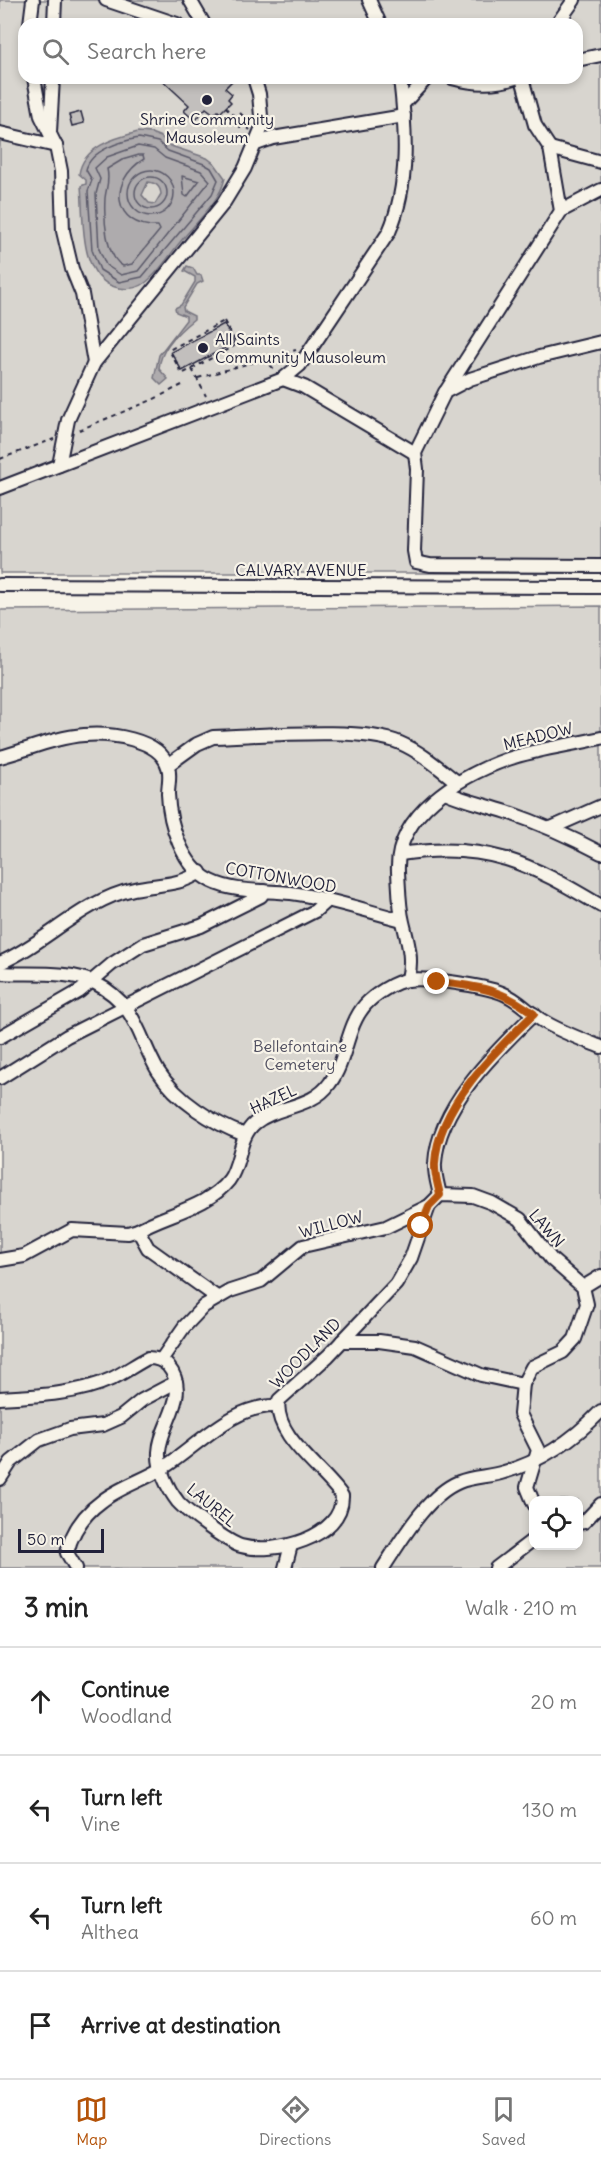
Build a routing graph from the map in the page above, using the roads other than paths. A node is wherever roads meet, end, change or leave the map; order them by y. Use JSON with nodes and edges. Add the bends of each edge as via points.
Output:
{"nodes":[{"id":1,"x":33,"y":0,"type":"edge"},
{"id":2,"x":55,"y":0,"type":"edge"},
{"id":3,"x":106,"y":0,"type":"edge"},
{"id":4,"x":190,"y":0,"type":"edge"},
{"id":5,"x":369,"y":0,"type":"edge"},
{"id":6,"x":574,"y":0,"type":"edge"},
{"id":7,"x":31,"y":18,"type":"edge"},
{"id":8,"x":54,"y":18,"type":"edge"},
{"id":9,"x":159,"y":18,"type":"edge"},
{"id":10,"x":200,"y":18,"type":"edge"},
{"id":11,"x":377,"y":18,"type":"edge"},
{"id":12,"x":561,"y":18,"type":"edge"},
{"id":13,"x":601,"y":55,"type":"edge"},
{"id":14,"x":583,"y":59,"type":"edge"},
{"id":15,"x":35,"y":84,"type":"edge"},
{"id":16,"x":53,"y":84,"type":"edge"},
{"id":17,"x":255,"y":84,"type":"edge"},
{"id":18,"x":401,"y":84,"type":"edge"},
{"id":19,"x":422,"y":84,"type":"edge"},
{"id":20,"x":524,"y":84,"type":"edge"},
{"id":21,"x":403,"y":110,"type":"junction"},
{"id":22,"x":50,"y":132,"type":"junction"},
{"id":23,"x":0,"y":133,"type":"edge"},
{"id":24,"x":256,"y":144,"type":"junction"},
{"id":25,"x":56,"y":146,"type":"junction"},
{"id":26,"x":550,"y":148,"type":"junction"},
{"id":27,"x":601,"y":162,"type":"edge"},
{"id":28,"x":601,"y":190,"type":"edge"},
{"id":29,"x":561,"y":211,"type":"junction"},
{"id":30,"x":601,"y":342,"type":"edge"},
{"id":31,"x":94,"y":363,"type":"junction"},
{"id":32,"x":283,"y":379,"type":"junction"},
{"id":33,"x":445,"y":392,"type":"junction"},
{"id":34,"x":415,"y":453,"type":"junction"},
{"id":35,"x":59,"y":465,"type":"junction"},
{"id":36,"x":0,"y":488,"type":"edge"},
{"id":37,"x":601,"y":566,"type":"edge"},
{"id":38,"x":0,"y":585,"type":"edge"},
{"id":39,"x":601,"y":587,"type":"edge"},
{"id":40,"x":601,"y":738,"type":"edge"},
{"id":41,"x":0,"y":757,"type":"edge"},
{"id":42,"x":168,"y":765,"type":"junction"},
{"id":43,"x":457,"y":782,"type":"junction"},
{"id":44,"x":445,"y":792,"type":"junction"},
{"id":45,"x":601,"y":806,"type":"edge"},
{"id":46,"x":551,"y":828,"type":"junction"},
{"id":47,"x":601,"y":853,"type":"edge"},
{"id":48,"x":400,"y":854,"type":"junction"},
{"id":49,"x":200,"y":872,"type":"junction"},
{"id":50,"x":264,"y":891,"type":"junction"},
{"id":51,"x":326,"y":901,"type":"junction"},
{"id":52,"x":601,"y":906,"type":"edge"},
{"id":53,"x":402,"y":920,"type":"junction"},
{"id":54,"x":0,"y":963,"type":"edge"},
{"id":55,"x":0,"y":973,"type":"edge"},
{"id":56,"x":408,"y":980,"type":"junction"},
{"id":57,"x":92,"y":982,"type":"junction"},
{"id":58,"x":125,"y":1008,"type":"junction"},
{"id":59,"x":534,"y":1014,"type":"junction"},
{"id":60,"x":0,"y":1037,"type":"edge"},
{"id":61,"x":601,"y":1047,"type":"edge"},
{"id":62,"x":0,"y":1078,"type":"edge"},
{"id":63,"x":245,"y":1135,"type":"junction"},
{"id":64,"x":440,"y":1195,"type":"junction"},
{"id":65,"x":429,"y":1206,"type":"junction"},
{"id":66,"x":138,"y":1230,"type":"junction"},
{"id":67,"x":0,"y":1260,"type":"edge"},
{"id":68,"x":601,"y":1276,"type":"edge"},
{"id":69,"x":583,"y":1287,"type":"junction"},
{"id":70,"x":218,"y":1299,"type":"junction"},
{"id":71,"x":342,"y":1341,"type":"junction"},
{"id":72,"x":161,"y":1360,"type":"junction"},
{"id":73,"x":176,"y":1382,"type":"junction"},
{"id":74,"x":523,"y":1384,"type":"junction"},
{"id":75,"x":0,"y":1398,"type":"edge"},
{"id":76,"x":278,"y":1406,"type":"junction"},
{"id":77,"x":601,"y":1411,"type":"edge"},
{"id":78,"x":536,"y":1458,"type":"junction"},
{"id":79,"x":163,"y":1469,"type":"junction"},
{"id":80,"x":0,"y":1479,"type":"edge"},
{"id":81,"x":531,"y":1496,"type":"edge"},
{"id":82,"x":601,"y":1504,"type":"edge"},
{"id":83,"x":583,"y":1522,"type":"edge"},
{"id":84,"x":529,"y":1543,"type":"edge"},
{"id":85,"x":291,"y":1545,"type":"junction"},
{"id":86,"x":76,"y":1568,"type":"edge"},
{"id":87,"x":285,"y":1568,"type":"edge"},
{"id":88,"x":383,"y":1568,"type":"edge"},
{"id":89,"x":496,"y":1568,"type":"edge"}],
"edges":[{"from":1,"to":7,"type":"street"},
{"from":2,"to":8,"type":"street"},
{"from":3,"to":9,"type":"street"},
{"from":4,"to":10,"type":"street"},
{"from":5,"to":11,"type":"street"},
{"from":6,"to":12,"type":"street"},
{"from":13,"to":14,"type":"street"},
{"from":15,"to":22,"type":"street","via":[[41,116]]},
{"from":16,"to":22,"type":"street"},
{"from":17,"to":24,"type":"street","via":[[262,111],[262,128]]},
{"from":18,"to":21,"type":"street"},
{"from":19,"to":21,"type":"street"},
{"from":20,"to":26,"type":"street","via":[[534,125]]},
{"from":21,"to":24,"type":"street"},
{"from":21,"to":32,"type":"street","via":[[403,187],[398,212],[300,365]]},
{"from":22,"to":25,"type":"street"},
{"from":23,"to":25,"type":"street"},
{"from":24,"to":31,"type":"street","via":[[223,204]]},
{"from":25,"to":31,"type":"street","via":[[63,231],[82,294]]},
{"from":26,"to":27,"type":"street"},
{"from":26,"to":29,"type":"street"},
{"from":28,"to":29,"type":"street"},
{"from":29,"to":33,"type":"street"},
{"from":30,"to":33,"type":"street","via":[[539,357]]},
{"from":31,"to":35,"type":"street","via":[[65,435]]},
{"from":32,"to":34,"type":"street","via":[[304,387]]},
{"from":32,"to":35,"type":"street"},
{"from":33,"to":34,"type":"street"},
{"from":34,"to":37,"type":"street","via":[[416,562]]},
{"from":35,"to":36,"type":"street"},
{"from":38,"to":39,"type":"street","name":"CALVARY AVENUE"},
{"from":40,"to":43,"type":"street","name":"MEADOW","via":[[508,759]]},
{"from":41,"to":42,"type":"street","via":[[81,735],[99,734],[138,741]]},
{"from":42,"to":43,"type":"street","via":[[213,737],[368,735],[399,742]]},
{"from":42,"to":49,"type":"street","name":"COTTONWOOD","via":[[171,819],[180,845]]},
{"from":43,"to":44,"type":"street","name":"MEADOW"},
{"from":44,"to":46,"type":"street"},
{"from":44,"to":48,"type":"street","name":"MEADOW","via":[[412,823],[402,840]]},
{"from":45,"to":46,"type":"street"},
{"from":46,"to":47,"type":"street"},
{"from":48,"to":52,"type":"street","via":[[450,849],[490,853],[526,864]]},
{"from":48,"to":53,"type":"street","name":"MEADOW"},
{"from":49,"to":50,"type":"street","name":"COTTONWOOD","via":[[228,886]]},
{"from":49,"to":54,"type":"street","via":[[190,879],[101,900],[19,955]]},
{"from":50,"to":51,"type":"street","name":"COTTONWOOD"},
{"from":50,"to":57,"type":"street","via":[[201,926],[143,944]]},
{"from":51,"to":53,"type":"street","name":"COTTONWOOD"},
{"from":51,"to":58,"type":"street","via":[[315,911]]},
{"from":53,"to":56,"type":"street","name":"MEADOW","via":[[410,949]]},
{"from":55,"to":57,"type":"street","via":[[76,976]]},
{"from":56,"to":59,"type":"street","via":[[474,986],[501,993]]},
{"from":56,"to":63,"type":"street","name":"HAZEL","via":[[366,1004],[330,1084],[307,1102],[255,1123]]},
{"from":57,"to":58,"type":"street"},
{"from":57,"to":60,"type":"street"},
{"from":58,"to":62,"type":"street","via":[[58,1042]]},
{"from":58,"to":63,"type":"street","via":[[137,1024],[158,1071],[186,1101],[220,1125]]},
{"from":59,"to":61,"type":"street"},
{"from":59,"to":64,"type":"street","via":[[479,1069],[460,1096],[442,1134],[435,1163]]},
{"from":63,"to":66,"type":"street","name":"HAZEL","via":[[232,1175],[221,1189]]},
{"from":64,"to":65,"type":"street"},
{"from":64,"to":69,"type":"street","name":"LAWN","via":[[473,1196],[520,1219],[551,1259]]},
{"from":65,"to":70,"type":"street","name":"WILLOW","via":[[386,1227],[303,1246],[261,1281]]},
{"from":65,"to":71,"type":"street","name":"WOODLAND","via":[[411,1258],[396,1284]]},
{"from":66,"to":67,"type":"street","name":"HAZEL","via":[[72,1230],[24,1257]]},
{"from":66,"to":70,"type":"street","via":[[148,1248]]},
{"from":68,"to":69,"type":"street"},
{"from":69,"to":74,"type":"street","via":[[587,1304],[575,1339],[563,1352],[532,1367]]},
{"from":70,"to":72,"type":"street","name":"WILLOW","via":[[204,1306],[184,1327]]},
{"from":71,"to":74,"type":"street","via":[[415,1346],[482,1375]]},
{"from":71,"to":76,"type":"street","name":"WOODLAND","via":[[288,1390]]},
{"from":72,"to":73,"type":"street","via":[[173,1372]]},
{"from":72,"to":75,"type":"street","via":[[148,1358],[111,1380],[72,1390]]},
{"from":73,"to":79,"type":"street","name":"LAUREL","via":[[177,1401],[159,1452]]},
{"from":73,"to":80,"type":"street","via":[[103,1425],[39,1440],[11,1461]]},
{"from":74,"to":78,"type":"street","via":[[520,1414],[538,1450]]},
{"from":76,"to":79,"type":"street","name":"WOODLAND","via":[[260,1406],[225,1422]]},
{"from":76,"to":85,"type":"street","name":"LAUREL","via":[[289,1436],[342,1496],[342,1507],[333,1523]]},
{"from":77,"to":78,"type":"street","via":[[563,1445]]},
{"from":78,"to":81,"type":"street","via":[[527,1487]]},
{"from":78,"to":88,"type":"street","via":[[505,1472],[458,1482],[415,1521]]},
{"from":79,"to":85,"type":"street","name":"LAUREL","via":[[166,1485],[180,1505],[220,1536],[239,1546],[266,1551]]},
{"from":79,"to":86,"type":"street","name":"WOODLAND","via":[[103,1500],[80,1522],[67,1553]]},
{"from":82,"to":83,"type":"street"},
{"from":84,"to":89,"type":"street"},
{"from":85,"to":87,"type":"street"}]}
